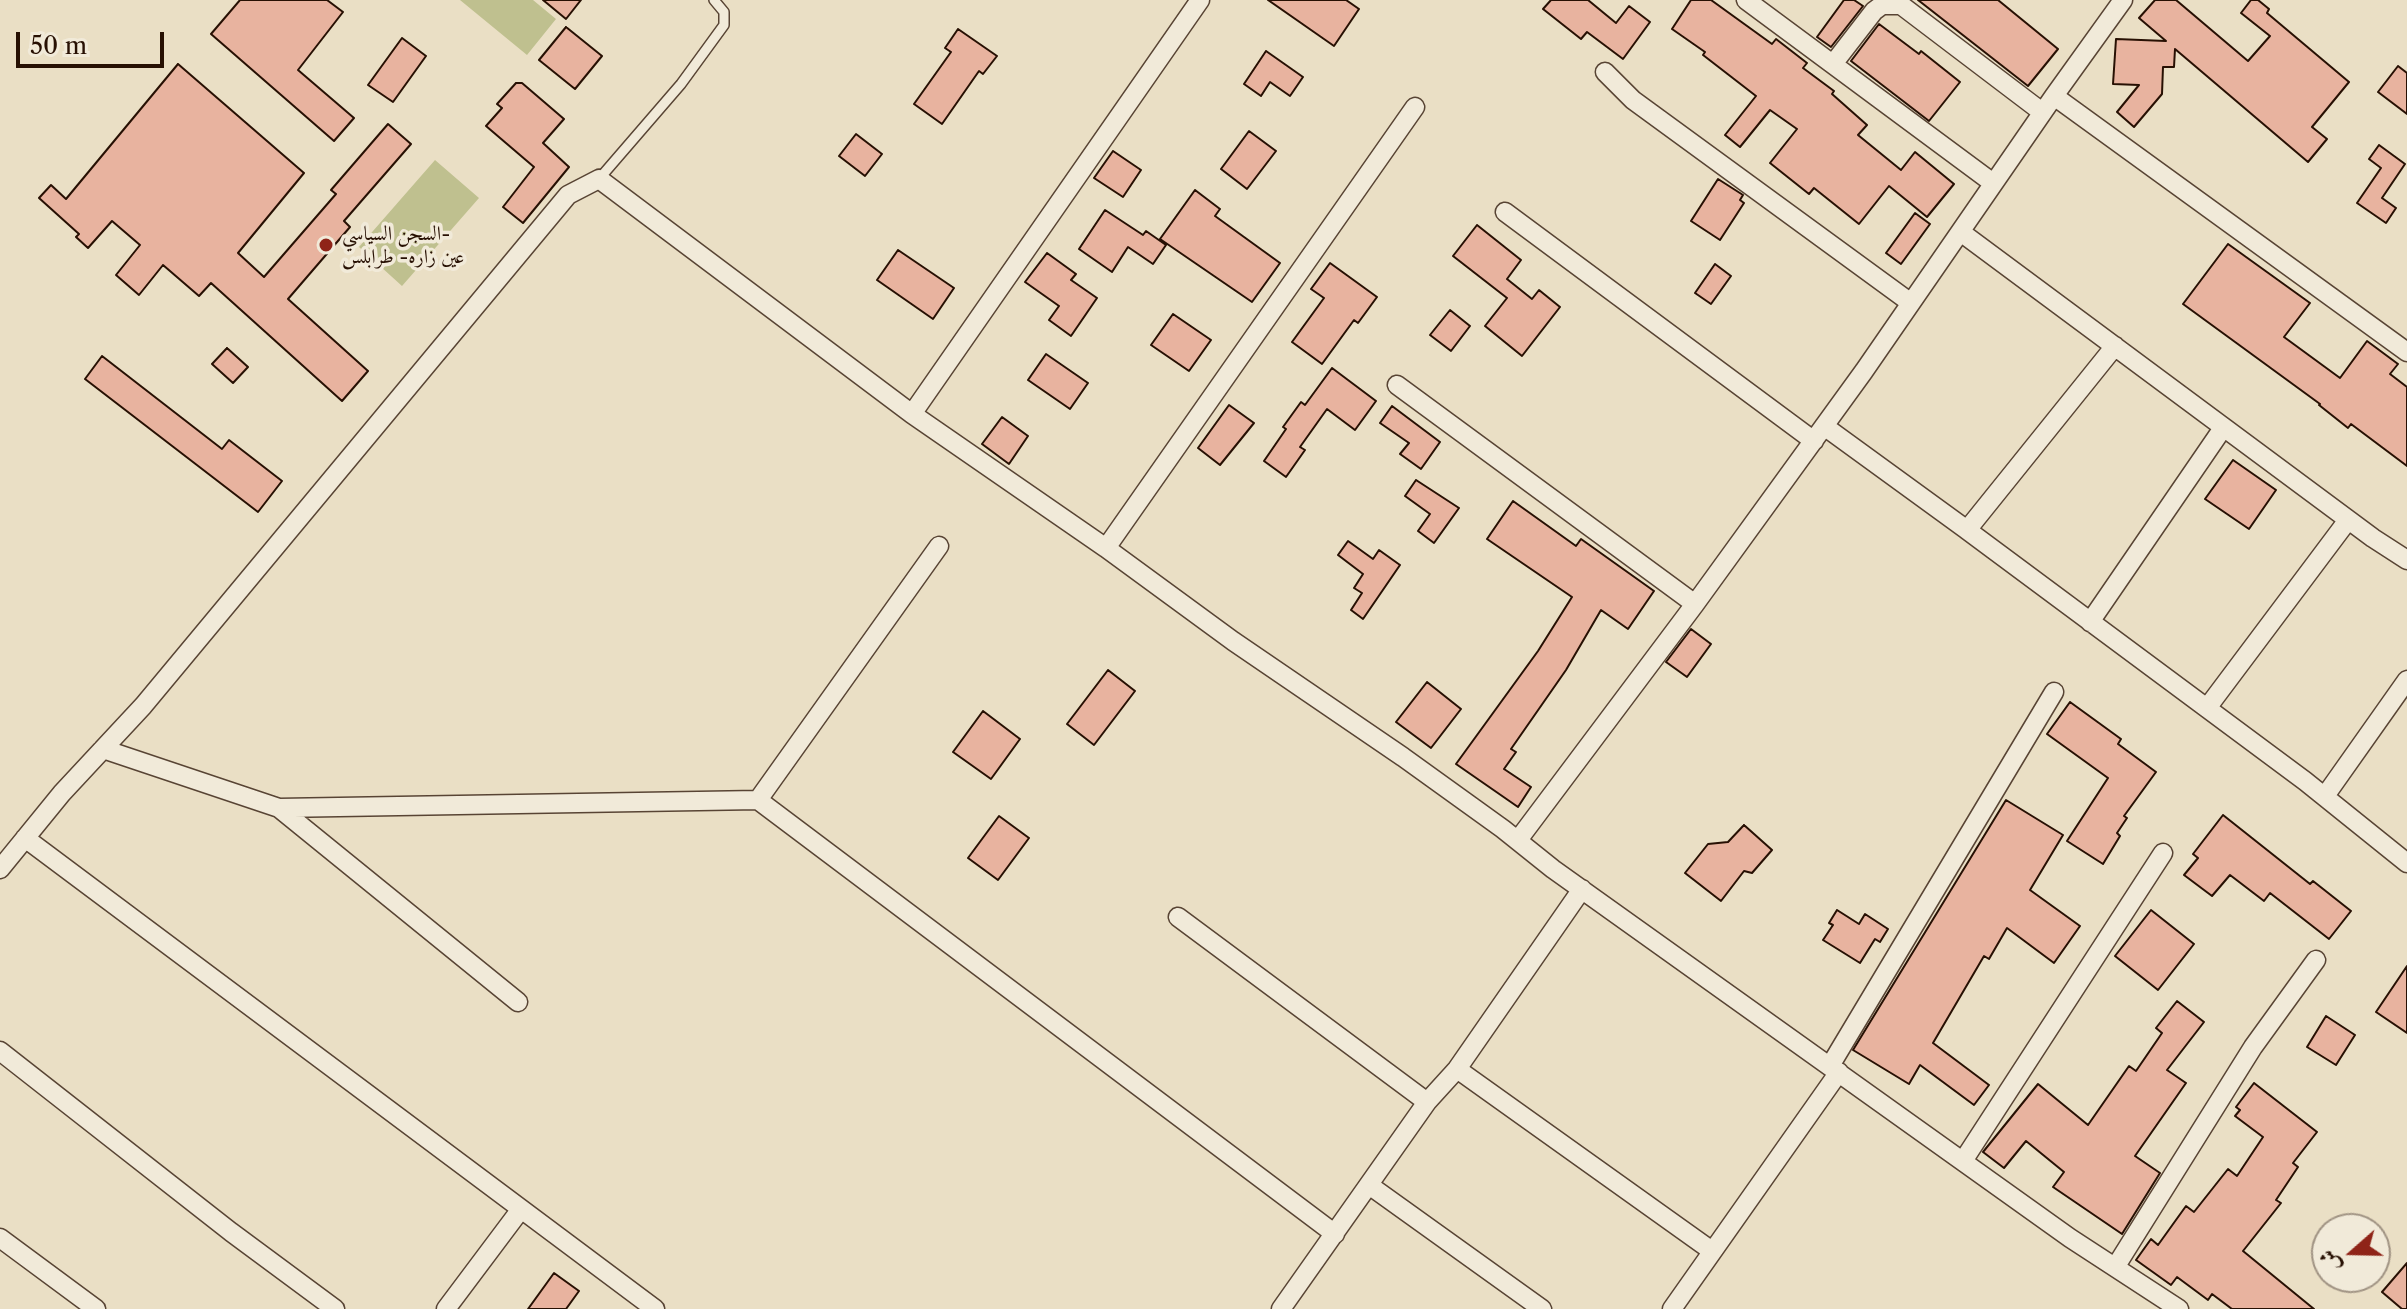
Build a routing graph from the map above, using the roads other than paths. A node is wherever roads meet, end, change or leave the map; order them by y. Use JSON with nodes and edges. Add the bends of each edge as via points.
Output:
{"nodes":[{"id":1,"x":714,"y":0,"type":"edge"},
{"id":2,"x":1200,"y":0,"type":"edge"},
{"id":3,"x":1746,"y":0,"type":"edge"},
{"id":4,"x":2123,"y":0,"type":"edge"},
{"id":5,"x":1833,"y":64,"type":"junction"},
{"id":6,"x":1605,"y":72,"type":"dead end"},
{"id":7,"x":2054,"y":96,"type":"junction"},
{"id":8,"x":1415,"y":107,"type":"dead end"},
{"id":9,"x":2042,"y":112,"type":"junction"},
{"id":10,"x":599,"y":179,"type":"junction"},
{"id":11,"x":1993,"y":183,"type":"junction"},
{"id":12,"x":1505,"y":212,"type":"dead end"},
{"id":13,"x":1962,"y":233,"type":"junction"},
{"id":14,"x":1911,"y":303,"type":"junction"},
{"id":15,"x":2115,"y":346,"type":"junction"},
{"id":16,"x":2407,"y":352,"type":"edge"},
{"id":17,"x":1397,"y":385,"type":"dead end"},
{"id":18,"x":912,"y":414,"type":"junction"},
{"id":19,"x":2223,"y":428,"type":"junction"},
{"id":20,"x":1819,"y":433,"type":"junction"},
{"id":21,"x":2348,"y":520,"type":"junction"},
{"id":22,"x":1967,"y":530,"type":"junction"},
{"id":23,"x":939,"y":546,"type":"dead end"},
{"id":24,"x":1106,"y":548,"type":"junction"},
{"id":25,"x":2407,"y":560,"type":"edge"},
{"id":26,"x":1695,"y":604,"type":"junction"},
{"id":27,"x":2090,"y":622,"type":"junction"},
{"id":28,"x":2407,"y":680,"type":"edge"},
{"id":29,"x":2054,"y":692,"type":"dead end"},
{"id":30,"x":2207,"y":708,"type":"junction"},
{"id":31,"x":103,"y":749,"type":"junction"},
{"id":32,"x":2325,"y":796,"type":"junction"},
{"id":33,"x":758,"y":800,"type":"junction"},
{"id":34,"x":279,"y":808,"type":"junction"},
{"id":35,"x":25,"y":838,"type":"junction"},
{"id":36,"x":1518,"y":840,"type":"junction"},
{"id":37,"x":2163,"y":853,"type":"dead end"},
{"id":38,"x":2407,"y":863,"type":"edge"},
{"id":39,"x":0,"y":869,"type":"edge"},
{"id":40,"x":1582,"y":889,"type":"junction"},
{"id":41,"x":1178,"y":917,"type":"dead end"},
{"id":42,"x":2316,"y":960,"type":"dead end"},
{"id":43,"x":518,"y":1002,"type":"dead end"},
{"id":44,"x":0,"y":1051,"type":"edge"},
{"id":45,"x":1457,"y":1069,"type":"junction"},
{"id":46,"x":1834,"y":1069,"type":"junction"},
{"id":47,"x":1427,"y":1102,"type":"junction"},
{"id":48,"x":1963,"y":1161,"type":"junction"},
{"id":49,"x":1369,"y":1185,"type":"junction"},
{"id":50,"x":521,"y":1209,"type":"junction"},
{"id":51,"x":1335,"y":1234,"type":"junction"},
{"id":52,"x":0,"y":1238,"type":"edge"},
{"id":53,"x":1712,"y":1251,"type":"junction"},
{"id":54,"x":2116,"y":1266,"type":"junction"},
{"id":55,"x":96,"y":1309,"type":"edge"},
{"id":56,"x":335,"y":1309,"type":"edge"},
{"id":57,"x":446,"y":1309,"type":"edge"},
{"id":58,"x":655,"y":1309,"type":"edge"},
{"id":59,"x":1281,"y":1309,"type":"edge"},
{"id":60,"x":1542,"y":1309,"type":"edge"},
{"id":61,"x":1672,"y":1309,"type":"edge"},
{"id":62,"x":2179,"y":1309,"type":"edge"}],
"edges":[{"from":1,"to":10,"type":"lane","via":[[724,12],[724,25]]},
{"from":2,"to":18,"type":"street"},
{"from":3,"to":5,"type":"street"},
{"from":4,"to":7,"type":"street"},
{"from":5,"to":9,"type":"street","via":[[1874,11],[1882,5],[1901,5]]},
{"from":5,"to":11,"type":"street"},
{"from":6,"to":14,"type":"street","via":[[1633,100]]},
{"from":7,"to":9,"type":"street"},
{"from":7,"to":16,"type":"street"},
{"from":8,"to":24,"type":"street"},
{"from":9,"to":11,"type":"street"},
{"from":10,"to":18,"type":"street"},
{"from":10,"to":31,"type":"street","via":[[568,195]]},
{"from":11,"to":13,"type":"street"},
{"from":12,"to":20,"type":"street"},
{"from":13,"to":14,"type":"street"},
{"from":13,"to":15,"type":"street"},
{"from":14,"to":20,"type":"street"},
{"from":15,"to":19,"type":"street"},
{"from":15,"to":22,"type":"street"},
{"from":17,"to":26,"type":"street"},
{"from":18,"to":24,"type":"street"},
{"from":19,"to":21,"type":"street"},
{"from":19,"to":27,"type":"street"},
{"from":20,"to":22,"type":"street"},
{"from":20,"to":26,"type":"street"},
{"from":21,"to":25,"type":"street"},
{"from":21,"to":30,"type":"street"},
{"from":22,"to":27,"type":"street"},
{"from":23,"to":33,"type":"street"},
{"from":24,"to":36,"type":"street"},
{"from":26,"to":36,"type":"street"},
{"from":27,"to":30,"type":"street"},
{"from":28,"to":32,"type":"street"},
{"from":29,"to":46,"type":"street"},
{"from":30,"to":32,"type":"street"},
{"from":31,"to":34,"type":"street"},
{"from":31,"to":35,"type":"street"},
{"from":32,"to":38,"type":"street"},
{"from":33,"to":34,"type":"street"},
{"from":33,"to":51,"type":"street"},
{"from":34,"to":43,"type":"street"},
{"from":35,"to":39,"type":"street"},
{"from":35,"to":50,"type":"street"},
{"from":36,"to":40,"type":"street"},
{"from":37,"to":48,"type":"street"},
{"from":40,"to":45,"type":"street"},
{"from":40,"to":46,"type":"street"},
{"from":41,"to":47,"type":"street"},
{"from":42,"to":54,"type":"street","via":[[2253,1047]]},
{"from":44,"to":56,"type":"street"},
{"from":45,"to":47,"type":"street"},
{"from":45,"to":53,"type":"street"},
{"from":46,"to":48,"type":"street"},
{"from":46,"to":53,"type":"street"},
{"from":47,"to":49,"type":"street"},
{"from":48,"to":54,"type":"street"},
{"from":49,"to":51,"type":"street"},
{"from":49,"to":60,"type":"street"},
{"from":50,"to":57,"type":"street"},
{"from":50,"to":58,"type":"street"},
{"from":51,"to":59,"type":"street"},
{"from":52,"to":55,"type":"street"},
{"from":53,"to":61,"type":"street"},
{"from":54,"to":62,"type":"street"}]}
